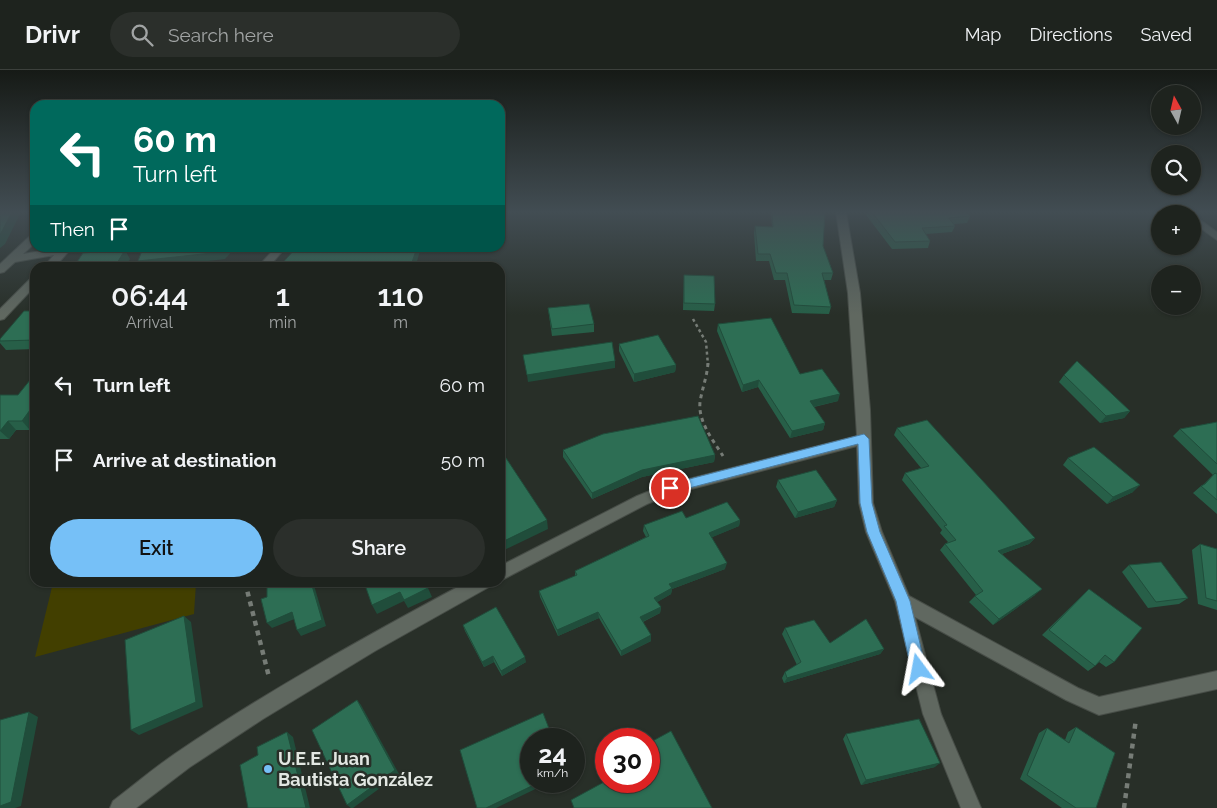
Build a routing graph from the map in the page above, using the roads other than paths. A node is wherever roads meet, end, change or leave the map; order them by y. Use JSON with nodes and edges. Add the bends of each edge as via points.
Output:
{"nodes":[{"id":1,"x":25,"y":246,"type":"edge"},
{"id":2,"x":847,"y":246,"type":"edge"},
{"id":3,"x":49,"y":252,"type":"edge"},
{"id":4,"x":66,"y":252,"type":"edge"},
{"id":5,"x":276,"y":252,"type":"edge"},
{"id":6,"x":12,"y":259,"type":"junction"},
{"id":7,"x":55,"y":262,"type":"edge"},
{"id":8,"x":267,"y":262,"type":"edge"},
{"id":9,"x":0,"y":270,"type":"edge"},
{"id":10,"x":30,"y":285,"type":"edge"},
{"id":11,"x":0,"y":316,"type":"edge"},
{"id":12,"x":864,"y":439,"type":"junction"},
{"id":13,"x":505,"y":571,"type":"edge"},
{"id":14,"x":474,"y":587,"type":"edge"},
{"id":15,"x":903,"y":601,"type":"junction"},
{"id":16,"x":1217,"y":680,"type":"edge"},
{"id":17,"x":120,"y":808,"type":"edge"},
{"id":18,"x":971,"y":808,"type":"edge"}],
"edges":[{"from":1,"to":6,"type":"street"},
{"from":2,"to":12,"type":"street","via":[[854,293]]},
{"from":3,"to":6,"type":"street"},
{"from":4,"to":7,"type":"street"},
{"from":5,"to":8,"type":"street"},
{"from":6,"to":9,"type":"street"},
{"from":10,"to":11,"type":"street"},
{"from":12,"to":13,"type":"street","via":[[670,488]]},
{"from":12,"to":15,"type":"street","via":[[866,503],[874,532]]},
{"from":14,"to":17,"type":"street","via":[[275,702],[182,761]]},
{"from":15,"to":16,"type":"street","via":[[1099,706]]},
{"from":15,"to":18,"type":"street","via":[[932,714]]}]}
